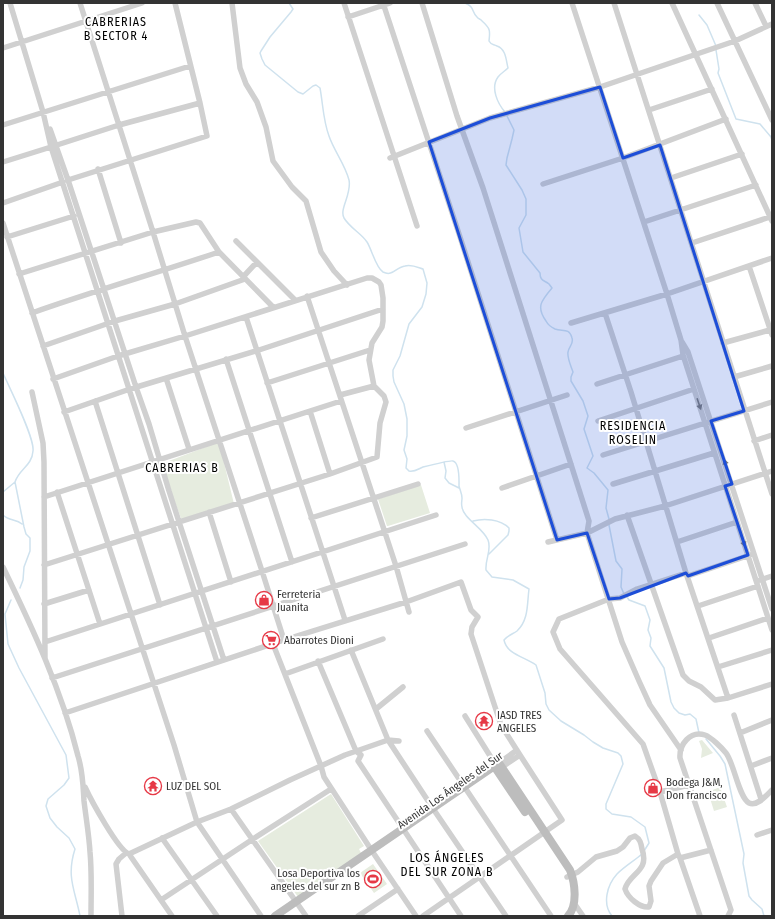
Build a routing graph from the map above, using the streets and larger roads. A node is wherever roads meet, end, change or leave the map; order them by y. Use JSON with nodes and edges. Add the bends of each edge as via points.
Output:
{"nodes":[{"id":1,"x":10,"y":3,"type":"edge"},
{"id":2,"x":80,"y":3,"type":"edge"},
{"id":3,"x":142,"y":3,"type":"edge"},
{"id":4,"x":175,"y":3,"type":"edge"},
{"id":5,"x":232,"y":3,"type":"edge"},
{"id":6,"x":344,"y":3,"type":"edge"},
{"id":7,"x":422,"y":3,"type":"edge"},
{"id":8,"x":572,"y":3,"type":"edge"},
{"id":9,"x":614,"y":3,"type":"edge"},
{"id":10,"x":672,"y":3,"type":"edge"},
{"id":11,"x":717,"y":3,"type":"edge"},
{"id":12,"x":755,"y":3,"type":"edge"},
{"id":13,"x":386,"y":4,"type":"edge"},
{"id":14,"x":348,"y":17,"type":"junction"},
{"id":15,"x":86,"y":21,"type":"junction"},
{"id":16,"x":772,"y":24,"type":"edge"},
{"id":17,"x":766,"y":26,"type":"junction"},
{"id":18,"x":735,"y":41,"type":"junction"},
{"id":19,"x":21,"y":42,"type":"junction"},
{"id":20,"x":3,"y":48,"type":"edge"},
{"id":21,"x":696,"y":54,"type":"junction"},
{"id":22,"x":190,"y":66,"type":"junction"},
{"id":23,"x":638,"y":74,"type":"junction"},
{"id":24,"x":600,"y":87,"type":"junction"},
{"id":25,"x":712,"y":90,"type":"junction"},
{"id":26,"x":107,"y":92,"type":"junction"},
{"id":27,"x":200,"y":103,"type":"junction"},
{"id":28,"x":649,"y":110,"type":"junction"},
{"id":29,"x":43,"y":112,"type":"junction"},
{"id":30,"x":726,"y":119,"type":"junction"},
{"id":31,"x":772,"y":120,"type":"edge"},
{"id":32,"x":3,"y":125,"type":"edge"},
{"id":33,"x":119,"y":125,"type":"junction"},
{"id":34,"x":462,"y":129,"type":"junction"},
{"id":35,"x":429,"y":142,"type":"junction"},
{"id":36,"x":660,"y":145,"type":"junction"},
{"id":37,"x":54,"y":146,"type":"junction"},
{"id":38,"x":742,"y":154,"type":"junction"},
{"id":39,"x":392,"y":157,"type":"junction"},
{"id":40,"x":623,"y":158,"type":"junction"},
{"id":41,"x":129,"y":160,"type":"junction"},
{"id":42,"x":3,"y":162,"type":"edge"},
{"id":43,"x":98,"y":169,"type":"junction"},
{"id":44,"x":671,"y":178,"type":"junction"},
{"id":45,"x":65,"y":181,"type":"junction"},
{"id":46,"x":543,"y":184,"type":"dead end"},
{"id":47,"x":756,"y":186,"type":"junction"},
{"id":48,"x":3,"y":202,"type":"edge"},
{"id":49,"x":681,"y":210,"type":"junction"},
{"id":50,"x":74,"y":216,"type":"junction"},
{"id":51,"x":771,"y":219,"type":"edge"},
{"id":52,"x":644,"y":222,"type":"junction"},
{"id":53,"x":3,"y":223,"type":"edge"},
{"id":54,"x":417,"y":226,"type":"dead end"},
{"id":55,"x":153,"y":232,"type":"junction"},
{"id":56,"x":7,"y":237,"type":"junction"},
{"id":57,"x":236,"y":241,"type":"dead end"},
{"id":58,"x":121,"y":242,"type":"junction"},
{"id":59,"x":692,"y":244,"type":"junction"},
{"id":60,"x":219,"y":252,"type":"junction"},
{"id":61,"x":89,"y":253,"type":"junction"},
{"id":62,"x":772,"y":258,"type":"edge"},
{"id":63,"x":257,"y":262,"type":"junction"},
{"id":64,"x":749,"y":266,"type":"junction"},
{"id":65,"x":165,"y":270,"type":"junction"},
{"id":66,"x":19,"y":274,"type":"junction"},
{"id":67,"x":244,"y":278,"type":"junction"},
{"id":68,"x":703,"y":282,"type":"junction"},
{"id":69,"x":347,"y":285,"type":"junction"},
{"id":70,"x":104,"y":288,"type":"junction"},
{"id":71,"x":97,"y":290,"type":"junction"},
{"id":72,"x":667,"y":294,"type":"junction"},
{"id":73,"x":307,"y":296,"type":"junction"},
{"id":74,"x":295,"y":300,"type":"junction"},
{"id":75,"x":174,"y":304,"type":"junction"},
{"id":76,"x":274,"y":307,"type":"junction"},
{"id":77,"x":383,"y":308,"type":"junction"},
{"id":78,"x":32,"y":313,"type":"junction"},
{"id":79,"x":605,"y":313,"type":"junction"},
{"id":80,"x":246,"y":317,"type":"junction"},
{"id":81,"x":115,"y":321,"type":"junction"},
{"id":82,"x":571,"y":323,"type":"dead end"},
{"id":83,"x":108,"y":324,"type":"junction"},
{"id":84,"x":318,"y":329,"type":"junction"},
{"id":85,"x":771,"y":332,"type":"edge"},
{"id":86,"x":185,"y":336,"type":"junction"},
{"id":87,"x":681,"y":340,"type":"junction"},
{"id":88,"x":723,"y":343,"type":"junction"},
{"id":89,"x":43,"y":346,"type":"junction"},
{"id":90,"x":370,"y":350,"type":"junction"},
{"id":91,"x":256,"y":351,"type":"junction"},
{"id":92,"x":126,"y":354,"type":"junction"},
{"id":93,"x":118,"y":356,"type":"junction"},
{"id":94,"x":683,"y":356,"type":"junction"},
{"id":95,"x":226,"y":360,"type":"junction"},
{"id":96,"x":329,"y":362,"type":"junction"},
{"id":97,"x":772,"y":366,"type":"edge"},
{"id":98,"x":196,"y":369,"type":"junction"},
{"id":99,"x":625,"y":375,"type":"junction"},
{"id":100,"x":734,"y":377,"type":"junction"},
{"id":101,"x":166,"y":378,"type":"junction"},
{"id":102,"x":53,"y":379,"type":"junction"},
{"id":103,"x":267,"y":384,"type":"junction"},
{"id":104,"x":597,"y":384,"type":"dead end"},
{"id":105,"x":374,"y":386,"type":"junction"},
{"id":106,"x":136,"y":387,"type":"junction"},
{"id":107,"x":130,"y":389,"type":"junction"},
{"id":108,"x":694,"y":389,"type":"junction"},
{"id":109,"x":32,"y":392,"type":"dead end"},
{"id":110,"x":568,"y":395,"type":"dead end"},
{"id":111,"x":340,"y":398,"type":"junction"},
{"id":112,"x":94,"y":401,"type":"junction"},
{"id":113,"x":551,"y":401,"type":"junction"},
{"id":114,"x":772,"y":402,"type":"edge"},
{"id":115,"x":636,"y":408,"type":"junction"},
{"id":116,"x":310,"y":411,"type":"junction"},
{"id":117,"x":744,"y":411,"type":"junction"},
{"id":118,"x":64,"y":412,"type":"junction"},
{"id":119,"x":516,"y":412,"type":"junction"},
{"id":120,"x":280,"y":421,"type":"junction"},
{"id":121,"x":598,"y":421,"type":"dead end"},
{"id":122,"x":711,"y":421,"type":"junction"},
{"id":123,"x":705,"y":423,"type":"junction"},
{"id":124,"x":466,"y":428,"type":"dead end"},
{"id":125,"x":249,"y":429,"type":"junction"},
{"id":126,"x":772,"y":435,"type":"edge"},
{"id":127,"x":219,"y":439,"type":"junction"},
{"id":128,"x":754,"y":441,"type":"junction"},
{"id":129,"x":646,"y":442,"type":"junction"},
{"id":130,"x":189,"y":449,"type":"junction"},
{"id":131,"x":714,"y":453,"type":"junction"},
{"id":132,"x":603,"y":455,"type":"dead end"},
{"id":133,"x":159,"y":459,"type":"junction"},
{"id":134,"x":152,"y":461,"type":"junction"},
{"id":135,"x":362,"y":463,"type":"junction"},
{"id":136,"x":571,"y":464,"type":"junction"},
{"id":137,"x":655,"y":471,"type":"junction"},
{"id":138,"x":772,"y":471,"type":"edge"},
{"id":139,"x":118,"y":472,"type":"junction"},
{"id":140,"x":765,"y":473,"type":"junction"},
{"id":141,"x":330,"y":474,"type":"junction"},
{"id":142,"x":536,"y":476,"type":"junction"},
{"id":143,"x":87,"y":483,"type":"junction"},
{"id":144,"x":300,"y":483,"type":"junction"},
{"id":145,"x":418,"y":484,"type":"dead end"},
{"id":146,"x":613,"y":484,"type":"dead end"},
{"id":147,"x":732,"y":484,"type":"junction"},
{"id":148,"x":725,"y":486,"type":"junction"},
{"id":149,"x":502,"y":488,"type":"dead end"},
{"id":150,"x":57,"y":492,"type":"junction"},
{"id":151,"x":270,"y":492,"type":"junction"},
{"id":152,"x":772,"y":494,"type":"edge"},
{"id":153,"x":44,"y":497,"type":"junction"},
{"id":154,"x":373,"y":498,"type":"junction"},
{"id":155,"x":240,"y":503,"type":"junction"},
{"id":156,"x":665,"y":506,"type":"junction"},
{"id":157,"x":209,"y":512,"type":"junction"},
{"id":158,"x":436,"y":515,"type":"dead end"},
{"id":159,"x":627,"y":515,"type":"junction"},
{"id":160,"x":311,"y":518,"type":"junction"},
{"id":161,"x":179,"y":522,"type":"junction"},
{"id":162,"x":737,"y":522,"type":"junction"},
{"id":163,"x":173,"y":524,"type":"junction"},
{"id":164,"x":384,"y":532,"type":"junction"},
{"id":165,"x":587,"y":533,"type":"junction"},
{"id":166,"x":138,"y":536,"type":"junction"},
{"id":167,"x":557,"y":540,"type":"junction"},
{"id":168,"x":548,"y":542,"type":"dead end"},
{"id":169,"x":677,"y":542,"type":"junction"},
{"id":170,"x":465,"y":544,"type":"dead end"},
{"id":171,"x":107,"y":545,"type":"junction"},
{"id":172,"x":322,"y":552,"type":"junction"},
{"id":173,"x":754,"y":553,"type":"junction"},
{"id":174,"x":77,"y":554,"type":"junction"},
{"id":175,"x":748,"y":555,"type":"junction"},
{"id":176,"x":292,"y":562,"type":"junction"},
{"id":177,"x":44,"y":566,"type":"junction"},
{"id":178,"x":396,"y":566,"type":"junction"},
{"id":179,"x":3,"y":567,"type":"edge"},
{"id":180,"x":262,"y":571,"type":"junction"},
{"id":181,"x":687,"y":574,"type":"junction"},
{"id":182,"x":772,"y":576,"type":"edge"},
{"id":183,"x":231,"y":582,"type":"junction"},
{"id":184,"x":759,"y":582,"type":"junction"},
{"id":185,"x":650,"y":584,"type":"junction"},
{"id":186,"x":334,"y":586,"type":"junction"},
{"id":187,"x":89,"y":590,"type":"junction"},
{"id":188,"x":202,"y":592,"type":"junction"},
{"id":189,"x":195,"y":594,"type":"junction"},
{"id":190,"x":609,"y":599,"type":"junction"},
{"id":191,"x":406,"y":602,"type":"junction"},
{"id":192,"x":44,"y":604,"type":"junction"},
{"id":193,"x":160,"y":605,"type":"junction"},
{"id":194,"x":273,"y":606,"type":"junction"},
{"id":195,"x":698,"y":606,"type":"junction"},
{"id":196,"x":772,"y":609,"type":"edge"},
{"id":197,"x":409,"y":612,"type":"dead end"},
{"id":198,"x":130,"y":614,"type":"junction"},
{"id":199,"x":768,"y":618,"type":"junction"},
{"id":200,"x":345,"y":620,"type":"junction"},
{"id":201,"x":100,"y":624,"type":"junction"},
{"id":202,"x":213,"y":626,"type":"junction"},
{"id":203,"x":207,"y":628,"type":"junction"},
{"id":204,"x":772,"y":630,"type":"edge"},
{"id":205,"x":709,"y":638,"type":"junction"},
{"id":206,"x":383,"y":639,"type":"dead end"},
{"id":207,"x":284,"y":640,"type":"junction"},
{"id":208,"x":45,"y":642,"type":"junction"},
{"id":209,"x":273,"y":644,"type":"junction"},
{"id":210,"x":141,"y":649,"type":"junction"},
{"id":211,"x":352,"y":650,"type":"junction"},
{"id":212,"x":772,"y":650,"type":"edge"},
{"id":213,"x":45,"y":660,"type":"junction"},
{"id":214,"x":224,"y":660,"type":"junction"},
{"id":215,"x":318,"y":661,"type":"junction"},
{"id":216,"x":217,"y":662,"type":"junction"},
{"id":217,"x":718,"y":667,"type":"junction"},
{"id":218,"x":285,"y":674,"type":"junction"},
{"id":219,"x":52,"y":678,"type":"junction"},
{"id":220,"x":153,"y":684,"type":"junction"},
{"id":221,"x":772,"y":684,"type":"edge"},
{"id":222,"x":403,"y":686,"type":"dead end"},
{"id":223,"x":728,"y":698,"type":"junction"},
{"id":224,"x":376,"y":709,"type":"junction"},
{"id":225,"x":65,"y":713,"type":"junction"},
{"id":226,"x":465,"y":716,"type":"dead end"},
{"id":227,"x":734,"y":716,"type":"dead end"},
{"id":228,"x":772,"y":720,"type":"edge"},
{"id":229,"x":427,"y":730,"type":"dead end"},
{"id":230,"x":740,"y":732,"type":"junction"},
{"id":231,"x":388,"y":740,"type":"junction"},
{"id":232,"x":399,"y":740,"type":"dead end"},
{"id":233,"x":680,"y":750,"type":"junction"},
{"id":234,"x":356,"y":751,"type":"junction"},
{"id":235,"x":518,"y":753,"type":"junction"},
{"id":236,"x":772,"y":758,"type":"edge"},
{"id":237,"x":497,"y":765,"type":"junction"},
{"id":238,"x":321,"y":766,"type":"junction"},
{"id":239,"x":751,"y":766,"type":"junction"},
{"id":240,"x":689,"y":785,"type":"junction"},
{"id":241,"x":84,"y":787,"type":"junction"},
{"id":242,"x":331,"y":789,"type":"junction"},
{"id":243,"x":465,"y":790,"type":"junction"},
{"id":244,"x":772,"y":790,"type":"edge"},
{"id":245,"x":660,"y":792,"type":"junction"},
{"id":246,"x":761,"y":799,"type":"junction"},
{"id":247,"x":231,"y":809,"type":"junction"},
{"id":248,"x":434,"y":811,"type":"junction"},
{"id":249,"x":197,"y":822,"type":"junction"},
{"id":250,"x":772,"y":830,"type":"edge"},
{"id":251,"x":404,"y":832,"type":"junction"},
{"id":252,"x":543,"y":834,"type":"junction"},
{"id":253,"x":757,"y":836,"type":"dead end"},
{"id":254,"x":162,"y":838,"type":"junction"},
{"id":255,"x":252,"y":839,"type":"junction"},
{"id":256,"x":711,"y":850,"type":"junction"},
{"id":257,"x":128,"y":853,"type":"junction"},
{"id":258,"x":373,"y":853,"type":"junction"},
{"id":259,"x":510,"y":856,"type":"junction"},
{"id":260,"x":679,"y":856,"type":"junction"},
{"id":261,"x":222,"y":859,"type":"junction"},
{"id":262,"x":570,"y":876,"type":"junction"},
{"id":263,"x":479,"y":877,"type":"junction"},
{"id":264,"x":190,"y":880,"type":"junction"},
{"id":265,"x":398,"y":888,"type":"junction"},
{"id":266,"x":449,"y":898,"type":"junction"},
{"id":267,"x":161,"y":900,"type":"junction"},
{"id":268,"x":574,"y":903,"type":"junction"},
{"id":269,"x":298,"y":904,"type":"junction"},
{"id":270,"x":91,"y":916,"type":"edge"},
{"id":271,"x":122,"y":916,"type":"edge"},
{"id":272,"x":172,"y":916,"type":"edge"},
{"id":273,"x":216,"y":916,"type":"edge"},
{"id":274,"x":262,"y":916,"type":"edge"},
{"id":275,"x":276,"y":916,"type":"edge"},
{"id":276,"x":285,"y":916,"type":"edge"},
{"id":277,"x":306,"y":916,"type":"edge"},
{"id":278,"x":358,"y":916,"type":"edge"},
{"id":279,"x":416,"y":916,"type":"edge"},
{"id":280,"x":423,"y":916,"type":"edge"},
{"id":281,"x":461,"y":916,"type":"edge"},
{"id":282,"x":506,"y":916,"type":"edge"},
{"id":283,"x":551,"y":916,"type":"edge"},
{"id":284,"x":560,"y":916,"type":"edge"},
{"id":285,"x":568,"y":916,"type":"edge"},
{"id":286,"x":583,"y":916,"type":"edge"},
{"id":287,"x":700,"y":916,"type":"edge"},
{"id":288,"x":728,"y":916,"type":"edge"}],
"edges":[{"from":1,"to":19,"type":"street"},
{"from":2,"to":15,"type":"street"},
{"from":3,"to":15,"type":"street"},
{"from":4,"to":22,"type":"street"},
{"from":5,"to":69,"type":"street","via":[[240,68],[266,127],[273,161],[306,201],[321,252]]},
{"from":6,"to":14,"type":"street"},
{"from":7,"to":34,"type":"street"},
{"from":8,"to":24,"type":"street"},
{"from":9,"to":23,"type":"street"},
{"from":10,"to":21,"type":"street"},
{"from":11,"to":18,"type":"street"},
{"from":12,"to":17,"type":"street"},
{"from":13,"to":14,"type":"street"},
{"from":13,"to":35,"type":"street"},
{"from":14,"to":39,"type":"street"},
{"from":15,"to":19,"type":"street"},
{"from":15,"to":26,"type":"street"},
{"from":16,"to":17,"type":"street"},
{"from":17,"to":18,"type":"street"},
{"from":18,"to":21,"type":"street"},
{"from":18,"to":31,"type":"street"},
{"from":19,"to":20,"type":"street"},
{"from":19,"to":29,"type":"street"},
{"from":21,"to":23,"type":"street"},
{"from":21,"to":25,"type":"street"},
{"from":22,"to":26,"type":"street"},
{"from":22,"to":27,"type":"street"},
{"from":23,"to":24,"type":"street"},
{"from":23,"to":28,"type":"street"},
{"from":24,"to":34,"type":"street","via":[[490,118]]},
{"from":24,"to":40,"type":"street"},
{"from":25,"to":28,"type":"street"},
{"from":25,"to":30,"type":"street"},
{"from":26,"to":29,"type":"street"},
{"from":26,"to":33,"type":"street"},
{"from":27,"to":33,"type":"street"},
{"from":27,"to":41,"type":"street","via":[[207,136]]},
{"from":28,"to":36,"type":"street"},
{"from":29,"to":32,"type":"street"},
{"from":29,"to":37,"type":"street"},
{"from":30,"to":36,"type":"street"},
{"from":30,"to":38,"type":"street"},
{"from":33,"to":37,"type":"street"},
{"from":33,"to":41,"type":"street"},
{"from":34,"to":35,"type":"street"},
{"from":34,"to":113,"type":"street"},
{"from":35,"to":39,"type":"street"},
{"from":35,"to":119,"type":"street"},
{"from":36,"to":40,"type":"street"},
{"from":36,"to":44,"type":"street"},
{"from":37,"to":42,"type":"street"},
{"from":37,"to":45,"type":"street"},
{"from":38,"to":44,"type":"street"},
{"from":38,"to":47,"type":"street"},
{"from":39,"to":54,"type":"street"},
{"from":40,"to":46,"type":"street"},
{"from":40,"to":52,"type":"street"},
{"from":41,"to":43,"type":"street"},
{"from":41,"to":55,"type":"street"},
{"from":43,"to":45,"type":"street"},
{"from":43,"to":58,"type":"street"},
{"from":44,"to":49,"type":"street"},
{"from":45,"to":48,"type":"street"},
{"from":45,"to":50,"type":"street"},
{"from":45,"to":61,"type":"street"},
{"from":47,"to":49,"type":"street"},
{"from":47,"to":51,"type":"street"},
{"from":49,"to":52,"type":"street"},
{"from":49,"to":59,"type":"street"},
{"from":50,"to":56,"type":"street"},
{"from":50,"to":61,"type":"street"},
{"from":51,"to":59,"type":"street"},
{"from":52,"to":72,"type":"street"},
{"from":53,"to":56,"type":"street"},
{"from":55,"to":58,"type":"street"},
{"from":55,"to":60,"type":"street","via":[[200,223]]},
{"from":55,"to":65,"type":"street"},
{"from":56,"to":66,"type":"street"},
{"from":57,"to":63,"type":"street"},
{"from":58,"to":61,"type":"street"},
{"from":59,"to":68,"type":"street"},
{"from":60,"to":65,"type":"street"},
{"from":60,"to":67,"type":"street"},
{"from":61,"to":66,"type":"street"},
{"from":61,"to":70,"type":"street"},
{"from":61,"to":71,"type":"street"},
{"from":62,"to":64,"type":"street"},
{"from":63,"to":67,"type":"street"},
{"from":63,"to":74,"type":"street"},
{"from":64,"to":68,"type":"street"},
{"from":64,"to":85,"type":"street"},
{"from":65,"to":70,"type":"street"},
{"from":65,"to":75,"type":"street"},
{"from":66,"to":78,"type":"street"},
{"from":67,"to":75,"type":"street"},
{"from":67,"to":76,"type":"street"},
{"from":68,"to":72,"type":"street"},
{"from":68,"to":88,"type":"street"},
{"from":69,"to":73,"type":"street"},
{"from":69,"to":77,"type":"street","via":[[367,278],[376,279],[382,285]]},
{"from":70,"to":71,"type":"street"},
{"from":70,"to":81,"type":"street"},
{"from":71,"to":78,"type":"street"},
{"from":71,"to":83,"type":"street"},
{"from":72,"to":79,"type":"street"},
{"from":72,"to":87,"type":"street"},
{"from":73,"to":74,"type":"street"},
{"from":73,"to":84,"type":"street"},
{"from":74,"to":76,"type":"street"},
{"from":75,"to":81,"type":"street"},
{"from":75,"to":86,"type":"street"},
{"from":76,"to":80,"type":"street"},
{"from":77,"to":84,"type":"street"},
{"from":77,"to":90,"type":"street","via":[[384,321]]},
{"from":78,"to":89,"type":"street"},
{"from":79,"to":82,"type":"street"},
{"from":79,"to":99,"type":"street"},
{"from":80,"to":86,"type":"street"},
{"from":80,"to":91,"type":"street"},
{"from":81,"to":83,"type":"street"},
{"from":81,"to":92,"type":"street"},
{"from":83,"to":89,"type":"street"},
{"from":83,"to":93,"type":"street"},
{"from":84,"to":91,"type":"street"},
{"from":84,"to":96,"type":"street"},
{"from":85,"to":88,"type":"street"},
{"from":86,"to":92,"type":"street"},
{"from":86,"to":98,"type":"street"},
{"from":87,"to":94,"type":"street"},
{"from":87,"to":122,"type":"street","via":[[688,352]]},
{"from":88,"to":100,"type":"street"},
{"from":89,"to":102,"type":"street"},
{"from":90,"to":96,"type":"street"},
{"from":90,"to":105,"type":"street","via":[[369,365]]},
{"from":91,"to":95,"type":"street"},
{"from":91,"to":103,"type":"street"},
{"from":92,"to":93,"type":"street"},
{"from":92,"to":106,"type":"street"},
{"from":93,"to":102,"type":"street"},
{"from":93,"to":107,"type":"street"},
{"from":94,"to":99,"type":"street"},
{"from":94,"to":108,"type":"street"},
{"from":95,"to":98,"type":"street"},
{"from":95,"to":125,"type":"street"},
{"from":96,"to":103,"type":"street"},
{"from":96,"to":111,"type":"street"},
{"from":97,"to":100,"type":"street"},
{"from":98,"to":101,"type":"street"},
{"from":98,"to":127,"type":"street"},
{"from":99,"to":104,"type":"street"},
{"from":99,"to":115,"type":"street"},
{"from":100,"to":117,"type":"street"},
{"from":101,"to":106,"type":"street"},
{"from":101,"to":130,"type":"street"},
{"from":102,"to":118,"type":"street"},
{"from":103,"to":120,"type":"street"},
{"from":105,"to":111,"type":"street"},
{"from":105,"to":135,"type":"street","via":[[386,399],[386,406],[380,423],[377,457]]},
{"from":106,"to":107,"type":"street"},
{"from":106,"to":133,"type":"street"},
{"from":107,"to":112,"type":"street"},
{"from":107,"to":134,"type":"street"},
{"from":108,"to":115,"type":"street"},
{"from":108,"to":123,"type":"street","one_way":true},
{"from":109,"to":153,"type":"street","via":[[43,443]]},
{"from":110,"to":113,"type":"street"},
{"from":111,"to":116,"type":"street"},
{"from":111,"to":135,"type":"street"},
{"from":112,"to":118,"type":"street"},
{"from":112,"to":139,"type":"street"},
{"from":113,"to":119,"type":"street"},
{"from":113,"to":136,"type":"street"},
{"from":114,"to":117,"type":"street"},
{"from":115,"to":121,"type":"street"},
{"from":115,"to":129,"type":"street"},
{"from":116,"to":120,"type":"street"},
{"from":116,"to":141,"type":"street"},
{"from":117,"to":122,"type":"street"},
{"from":117,"to":128,"type":"street"},
{"from":118,"to":143,"type":"street"},
{"from":119,"to":124,"type":"street"},
{"from":119,"to":142,"type":"street"},
{"from":120,"to":125,"type":"street"},
{"from":120,"to":144,"type":"street"},
{"from":122,"to":123,"type":"street"},
{"from":147,"to":122,"type":"street","one_way":true},
{"from":123,"to":129,"type":"street"},
{"from":123,"to":131,"type":"street"},
{"from":125,"to":127,"type":"street"},
{"from":125,"to":151,"type":"street"},
{"from":126,"to":128,"type":"street"},
{"from":127,"to":130,"type":"street"},
{"from":127,"to":155,"type":"street"},
{"from":128,"to":140,"type":"street"},
{"from":129,"to":132,"type":"street"},
{"from":129,"to":137,"type":"street"},
{"from":130,"to":133,"type":"street"},
{"from":131,"to":137,"type":"street"},
{"from":131,"to":148,"type":"street"},
{"from":133,"to":134,"type":"street"},
{"from":133,"to":161,"type":"street"},
{"from":134,"to":139,"type":"street"},
{"from":134,"to":163,"type":"street"},
{"from":135,"to":141,"type":"street"},
{"from":135,"to":154,"type":"street"},
{"from":136,"to":142,"type":"street"},
{"from":136,"to":165,"type":"street","via":[[589,521]]},
{"from":137,"to":146,"type":"street"},
{"from":137,"to":156,"type":"street"},
{"from":138,"to":140,"type":"street"},
{"from":139,"to":143,"type":"street"},
{"from":139,"to":166,"type":"street"},
{"from":140,"to":147,"type":"street"},
{"from":140,"to":152,"type":"street"},
{"from":141,"to":144,"type":"street"},
{"from":142,"to":149,"type":"street"},
{"from":142,"to":167,"type":"street"},
{"from":143,"to":150,"type":"street"},
{"from":143,"to":171,"type":"street"},
{"from":144,"to":151,"type":"street"},
{"from":144,"to":160,"type":"street"},
{"from":145,"to":154,"type":"street"},
{"from":147,"to":148,"type":"street"},
{"from":147,"to":173,"type":"street"},
{"from":148,"to":156,"type":"street"},
{"from":148,"to":162,"type":"street"},
{"from":150,"to":153,"type":"street"},
{"from":150,"to":174,"type":"street"},
{"from":151,"to":155,"type":"street"},
{"from":151,"to":176,"type":"street"},
{"from":153,"to":177,"type":"street"},
{"from":154,"to":160,"type":"street"},
{"from":154,"to":164,"type":"street"},
{"from":155,"to":157,"type":"street"},
{"from":155,"to":180,"type":"street"},
{"from":156,"to":159,"type":"street"},
{"from":156,"to":169,"type":"street"},
{"from":157,"to":161,"type":"street"},
{"from":157,"to":183,"type":"street"},
{"from":158,"to":164,"type":"street"},
{"from":159,"to":165,"type":"street"},
{"from":159,"to":185,"type":"street"},
{"from":160,"to":172,"type":"street"},
{"from":161,"to":163,"type":"street"},
{"from":161,"to":188,"type":"street"},
{"from":162,"to":169,"type":"street"},
{"from":162,"to":175,"type":"street","one_way":true},
{"from":163,"to":166,"type":"street"},
{"from":163,"to":189,"type":"street"},
{"from":164,"to":172,"type":"street"},
{"from":164,"to":178,"type":"street"},
{"from":165,"to":167,"type":"street"},
{"from":165,"to":190,"type":"street"},
{"from":166,"to":171,"type":"street"},
{"from":166,"to":193,"type":"street"},
{"from":167,"to":168,"type":"street"},
{"from":169,"to":181,"type":"street"},
{"from":170,"to":178,"type":"street"},
{"from":171,"to":174,"type":"street"},
{"from":171,"to":198,"type":"street"},
{"from":172,"to":176,"type":"street"},
{"from":172,"to":186,"type":"street"},
{"from":173,"to":175,"type":"street"},
{"from":173,"to":184,"type":"street"},
{"from":174,"to":177,"type":"street"},
{"from":174,"to":187,"type":"street"},
{"from":175,"to":181,"type":"street"},
{"from":175,"to":184,"type":"street"},
{"from":176,"to":180,"type":"street"},
{"from":177,"to":192,"type":"street"},
{"from":178,"to":186,"type":"street"},
{"from":178,"to":191,"type":"street"},
{"from":179,"to":213,"type":"street"},
{"from":180,"to":183,"type":"street"},
{"from":180,"to":194,"type":"street"},
{"from":181,"to":185,"type":"street"},
{"from":181,"to":195,"type":"street"},
{"from":182,"to":184,"type":"street"},
{"from":183,"to":188,"type":"street"},
{"from":184,"to":195,"type":"street"},
{"from":184,"to":196,"type":"street"},
{"from":184,"to":199,"type":"street"},
{"from":185,"to":190,"type":"street","via":[[620,598]]},
{"from":185,"to":223,"type":"street","via":[[683,675],[715,700]]},
{"from":186,"to":194,"type":"street"},
{"from":186,"to":200,"type":"street"},
{"from":187,"to":192,"type":"street"},
{"from":187,"to":201,"type":"street"},
{"from":188,"to":189,"type":"street"},
{"from":188,"to":202,"type":"street"},
{"from":189,"to":193,"type":"street"},
{"from":189,"to":203,"type":"street"},
{"from":190,"to":233,"type":"street","via":[[622,642],[650,705]]},
{"from":190,"to":245,"type":"street","via":[[559,619],[553,632],[560,649],[643,744]]},
{"from":191,"to":197,"type":"street"},
{"from":191,"to":200,"type":"street"},
{"from":191,"to":235,"type":"street","via":[[461,582],[471,610],[478,617],[471,634],[501,724]]},
{"from":192,"to":208,"type":"street"},
{"from":193,"to":198,"type":"street"},
{"from":194,"to":202,"type":"street"},
{"from":194,"to":207,"type":"street"},
{"from":195,"to":205,"type":"street"},
{"from":198,"to":201,"type":"street"},
{"from":198,"to":210,"type":"street"},
{"from":199,"to":204,"type":"street"},
{"from":199,"to":205,"type":"street"},
{"from":200,"to":207,"type":"street"},
{"from":201,"to":208,"type":"street"},
{"from":202,"to":203,"type":"street"},
{"from":202,"to":214,"type":"street"},
{"from":203,"to":210,"type":"street"},
{"from":203,"to":216,"type":"street"},
{"from":205,"to":217,"type":"street"},
{"from":206,"to":211,"type":"street"},
{"from":207,"to":209,"type":"street"},
{"from":208,"to":213,"type":"street"},
{"from":209,"to":214,"type":"street"},
{"from":209,"to":218,"type":"street"},
{"from":210,"to":219,"type":"street"},
{"from":210,"to":220,"type":"street"},
{"from":211,"to":215,"type":"street"},
{"from":211,"to":224,"type":"street"},
{"from":212,"to":217,"type":"street"},
{"from":213,"to":219,"type":"street"},
{"from":214,"to":216,"type":"street"},
{"from":215,"to":218,"type":"street"},
{"from":215,"to":234,"type":"street"},
{"from":216,"to":220,"type":"street"},
{"from":217,"to":223,"type":"street"},
{"from":218,"to":238,"type":"street"},
{"from":219,"to":225,"type":"street"},
{"from":220,"to":225,"type":"street"},
{"from":220,"to":249,"type":"street"},
{"from":221,"to":223,"type":"street"},
{"from":222,"to":224,"type":"street"},
{"from":224,"to":231,"type":"street"},
{"from":225,"to":241,"type":"street","via":[[79,757]]},
{"from":226,"to":237,"type":"street"},
{"from":227,"to":230,"type":"street"},
{"from":228,"to":230,"type":"street"},
{"from":229,"to":243,"type":"street"},
{"from":230,"to":239,"type":"street"},
{"from":231,"to":232,"type":"street"},
{"from":231,"to":234,"type":"street"},
{"from":231,"to":248,"type":"street"},
{"from":233,"to":240,"type":"street"},
{"from":233,"to":246,"type":"street","via":[[684,741],[694,735],[709,736],[728,756],[746,801],[752,804]]},
{"from":234,"to":238,"type":"street"},
{"from":234,"to":251,"type":"street","via":[[361,755],[358,761]]},
{"from":235,"to":237,"type":"street","name":"Avenida Los Ángeles del Sur"},
{"from":235,"to":252,"type":"street","via":[[562,820]]},
{"from":236,"to":239,"type":"street"},
{"from":237,"to":243,"type":"street","name":"Avenida Los Ángeles del Sur"},
{"from":237,"to":252,"type":"street"},
{"from":238,"to":242,"type":"street"},
{"from":238,"to":247,"type":"street"},
{"from":239,"to":246,"type":"street"},
{"from":240,"to":245,"type":"street"},
{"from":240,"to":256,"type":"street"},
{"from":241,"to":257,"type":"street","via":[[117,843]]},
{"from":241,"to":270,"type":"street","via":[[92,869]]},
{"from":242,"to":255,"type":"street"},
{"from":242,"to":258,"type":"street"},
{"from":243,"to":248,"type":"street","name":"Avenida Los Ángeles del Sur"},
{"from":243,"to":259,"type":"street"},
{"from":244,"to":246,"type":"street"},
{"from":245,"to":260,"type":"street"},
{"from":247,"to":249,"type":"street"},
{"from":247,"to":255,"type":"street"},
{"from":248,"to":251,"type":"street","name":"Avenida Los Ángeles del Sur"},
{"from":248,"to":263,"type":"street"},
{"from":249,"to":254,"type":"street"},
{"from":249,"to":261,"type":"street"},
{"from":250,"to":253,"type":"street"},
{"from":251,"to":258,"type":"street","name":"Avenida Los Ángeles del Sur"},
{"from":251,"to":266,"type":"street"},
{"from":252,"to":259,"type":"street"},
{"from":252,"to":262,"type":"street","via":[[570,870]]},
{"from":254,"to":257,"type":"street"},
{"from":254,"to":264,"type":"street"},
{"from":255,"to":261,"type":"street"},
{"from":255,"to":269,"type":"street"},
{"from":256,"to":260,"type":"street"},
{"from":256,"to":288,"type":"street","via":[[731,910]]},
{"from":257,"to":267,"type":"street"},
{"from":257,"to":271,"type":"street","via":[[116,864]]},
{"from":258,"to":265,"type":"street"},
{"from":258,"to":269,"type":"street","name":"Avenida Los Ángeles del Sur"},
{"from":259,"to":263,"type":"street"},
{"from":259,"to":283,"type":"street"},
{"from":260,"to":262,"type":"street","via":[[663,863],[651,881],[650,907],[634,901],[625,890],[644,860],[641,842],[637,837],[632,836],[617,851],[596,856]]},
{"from":260,"to":287,"type":"street"},
{"from":261,"to":264,"type":"street"},
{"from":261,"to":274,"type":"street"},
{"from":262,"to":268,"type":"street"},
{"from":262,"to":284,"type":"street","via":[[569,904]]},
{"from":263,"to":266,"type":"street"},
{"from":263,"to":282,"type":"street"},
{"from":264,"to":267,"type":"street"},
{"from":264,"to":273,"type":"street"},
{"from":265,"to":278,"type":"street"},
{"from":265,"to":279,"type":"street"},
{"from":266,"to":280,"type":"street"},
{"from":266,"to":281,"type":"street"},
{"from":267,"to":272,"type":"street"},
{"from":268,"to":285,"type":"street","via":[[573,910]]},
{"from":268,"to":286,"type":"street"},
{"from":269,"to":275,"type":"street"},
{"from":269,"to":276,"type":"street","name":"Avenida Los Ángeles del Sur"},
{"from":269,"to":277,"type":"street"}]}
